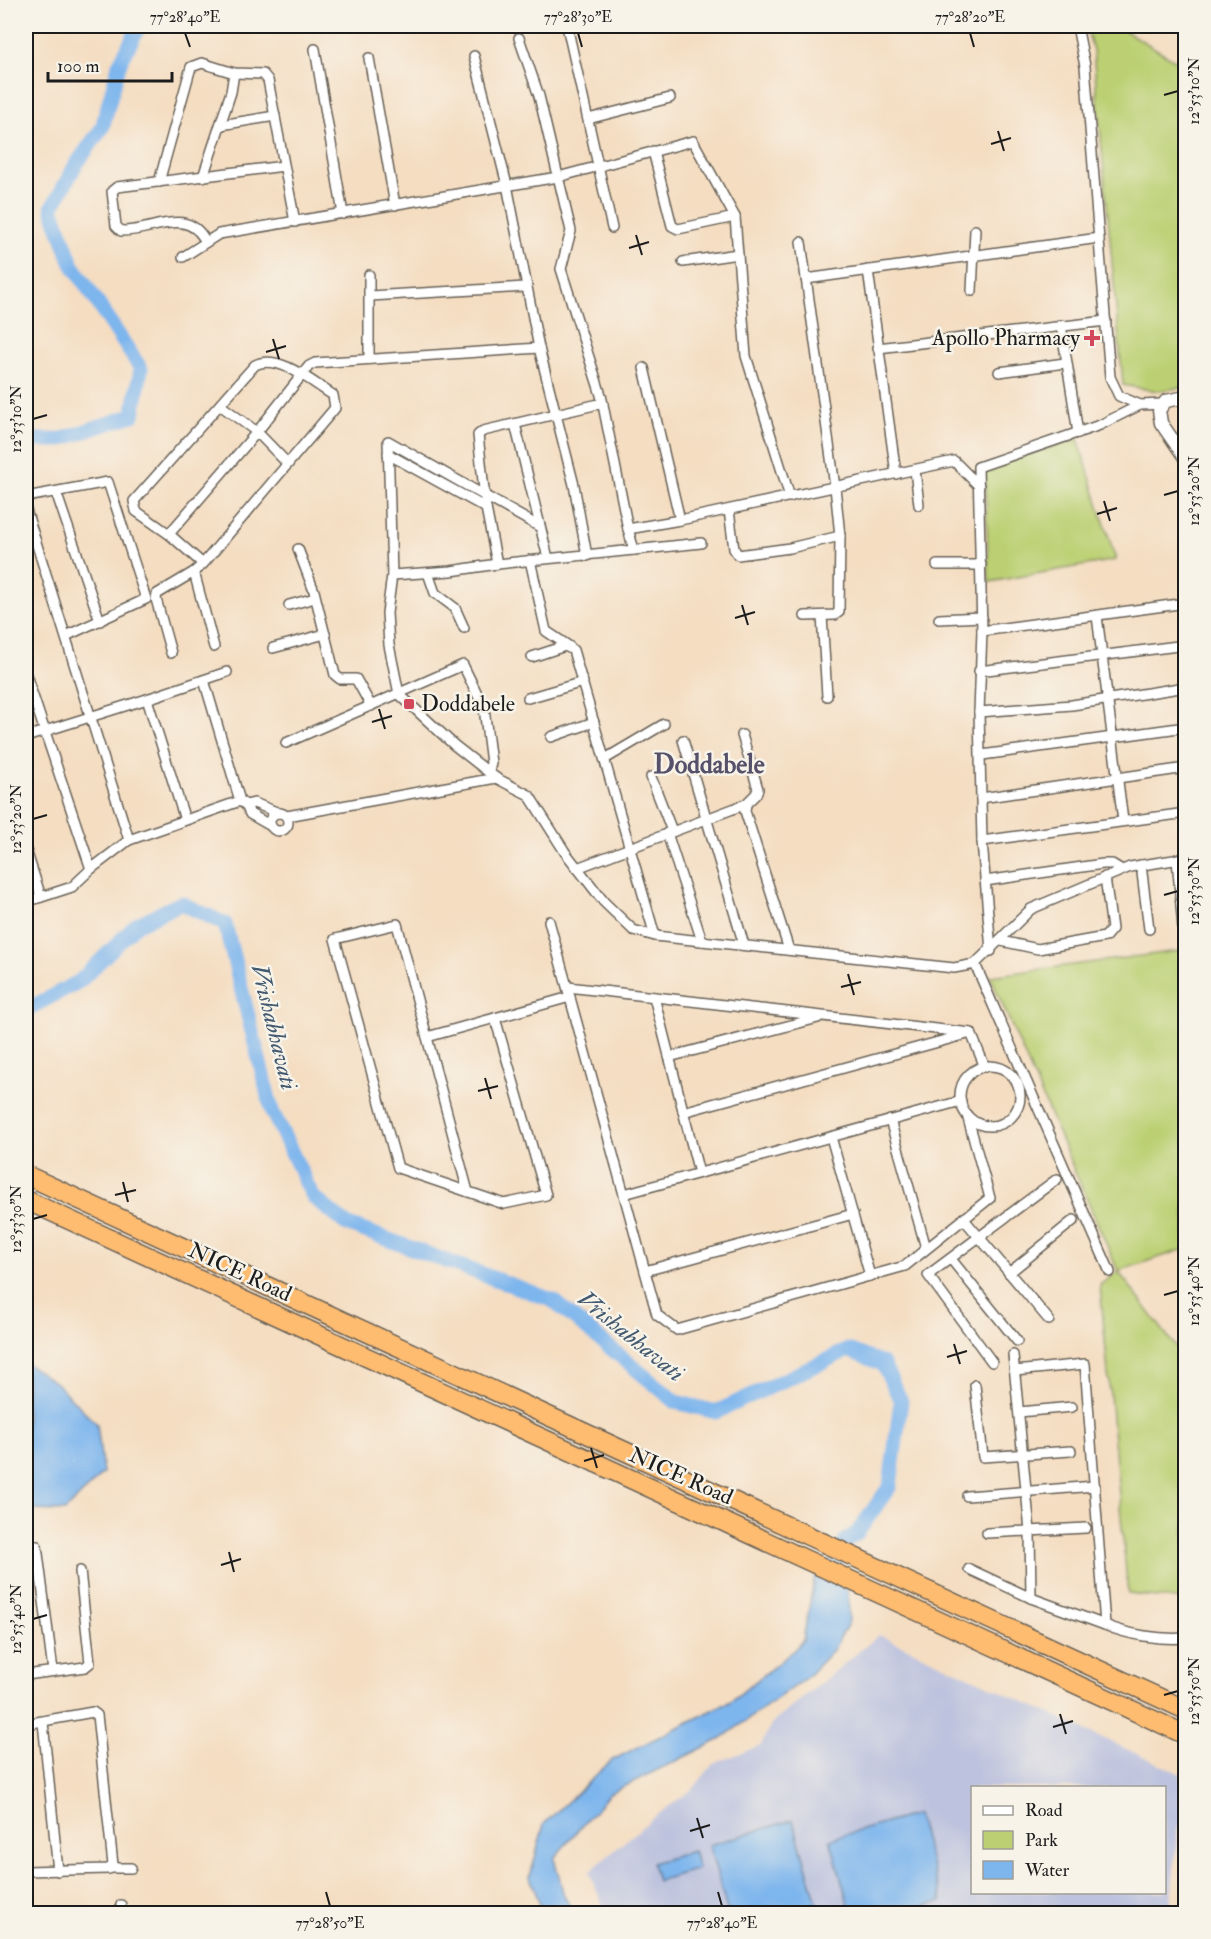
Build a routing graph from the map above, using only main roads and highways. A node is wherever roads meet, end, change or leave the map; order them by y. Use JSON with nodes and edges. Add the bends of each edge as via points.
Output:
{"nodes":[{"id":1,"x":26,"y":1176,"type":"edge"},
{"id":2,"x":26,"y":1200,"type":"edge"},
{"id":3,"x":1185,"y":1710,"type":"edge"},
{"id":4,"x":1185,"y":1735,"type":"edge"}],
"edges":[{"from":1,"to":3,"type":"highway","name":"NICE Road"},
{"from":2,"to":4,"type":"highway","name":"NICE Road"}]}
